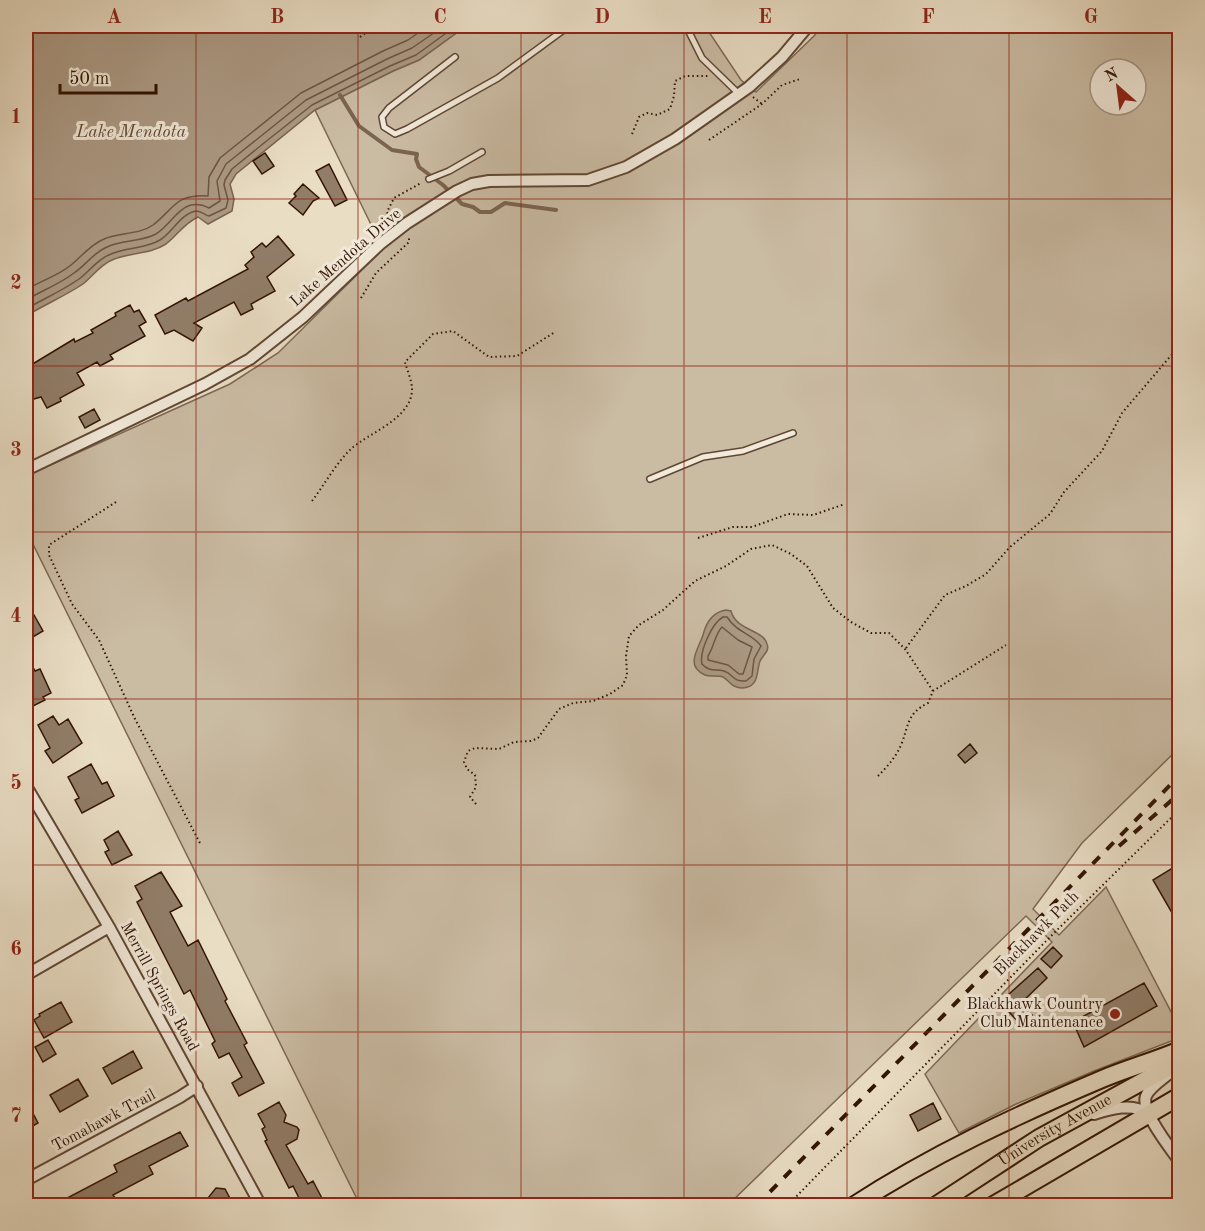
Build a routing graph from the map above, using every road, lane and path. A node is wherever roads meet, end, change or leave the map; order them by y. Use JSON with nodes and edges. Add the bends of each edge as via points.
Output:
{"nodes":[{"id":1,"x":375,"y":26,"type":"edge"},
{"id":2,"x":443,"y":26,"type":"edge"},
{"id":3,"x":569,"y":26,"type":"edge"},
{"id":4,"x":686,"y":26,"type":"edge"},
{"id":5,"x":808,"y":26,"type":"edge"},
{"id":6,"x":452,"y":36,"type":"dead end"},
{"id":7,"x":360,"y":37,"type":"dead end"},
{"id":8,"x":455,"y":57,"type":"dead end"},
{"id":9,"x":719,"y":74,"type":"junction"},
{"id":10,"x":801,"y":79,"type":"dead end"},
{"id":11,"x":739,"y":94,"type":"junction"},
{"id":12,"x":632,"y":134,"type":"dead end"},
{"id":13,"x":709,"y":140,"type":"dead end"},
{"id":14,"x":482,"y":152,"type":"dead end"},
{"id":15,"x":429,"y":179,"type":"dead end"},
{"id":16,"x":555,"y":332,"type":"dead end"},
{"id":17,"x":1179,"y":345,"type":"edge"},
{"id":18,"x":793,"y":433,"type":"dead end"},
{"id":19,"x":26,"y":470,"type":"edge"},
{"id":20,"x":650,"y":479,"type":"dead end"},
{"id":21,"x":312,"y":501,"type":"dead end"},
{"id":22,"x":116,"y":502,"type":"dead end"},
{"id":23,"x":845,"y":504,"type":"dead end"},
{"id":24,"x":698,"y":538,"type":"dead end"},
{"id":25,"x":1006,"y":645,"type":"dead end"},
{"id":26,"x":905,"y":649,"type":"junction"},
{"id":27,"x":933,"y":690,"type":"junction"},
{"id":28,"x":878,"y":776,"type":"dead end"},
{"id":29,"x":26,"y":786,"type":"edge"},
{"id":30,"x":476,"y":804,"type":"dead end"},
{"id":31,"x":1179,"y":809,"type":"edge"},
{"id":32,"x":201,"y":845,"type":"dead end"},
{"id":33,"x":109,"y":927,"type":"junction"},
{"id":34,"x":26,"y":975,"type":"edge"},
{"id":35,"x":1179,"y":1050,"type":"edge"},
{"id":36,"x":1179,"y":1062,"type":"edge"},
{"id":37,"x":196,"y":1086,"type":"junction"},
{"id":38,"x":1179,"y":1096,"type":"edge"},
{"id":39,"x":1148,"y":1114,"type":"junction"},
{"id":40,"x":1067,"y":1121,"type":"junction"},
{"id":41,"x":1179,"y":1162,"type":"edge"},
{"id":42,"x":26,"y":1180,"type":"edge"},
{"id":43,"x":261,"y":1206,"type":"edge"},
{"id":44,"x":788,"y":1206,"type":"edge"},
{"id":45,"x":853,"y":1206,"type":"edge"},
{"id":46,"x":935,"y":1206,"type":"edge"},
{"id":47,"x":992,"y":1206,"type":"edge"}],
"edges":[{"from":1,"to":7,"type":"path"},
{"from":2,"to":6,"type":"path"},
{"from":3,"to":8,"type":"lane","via":[[498,78],[408,129],[395,135],[384,127],[382,117],[389,108]]},
{"from":4,"to":9,"type":"lane","via":[[702,58]]},
{"from":5,"to":11,"type":"street","name":"Lake Mendota Drive","via":[[772,66]]},
{"from":9,"to":11,"type":"lane"},
{"from":9,"to":12,"type":"path","via":[[685,76],[675,81],[670,109],[639,117]]},
{"from":10,"to":13,"type":"path","via":[[782,85],[762,104]]},
{"from":11,"to":19,"type":"street","name":"Lake Mendota Drive","via":[[675,139],[608,175],[588,180],[489,181],[457,191],[380,244],[303,317],[250,359]]},
{"from":14,"to":15,"type":"lane"},
{"from":16,"to":21,"type":"path","via":[[517,356],[489,357],[453,331],[433,334],[405,362],[412,390],[407,404],[380,432],[350,450]]},
{"from":17,"to":26,"type":"path","via":[[1122,412],[1102,451],[1064,492],[1050,514],[1010,547],[986,574],[945,595]]},
{"from":18,"to":20,"type":"lane","via":[[743,451],[703,457]]},
{"from":22,"to":32,"type":"path","via":[[49,545],[49,555],[72,604],[99,640]]},
{"from":23,"to":24,"type":"path","via":[[813,515],[788,514],[752,527],[733,526]]},
{"from":25,"to":27,"type":"path"},
{"from":26,"to":27,"type":"path"},
{"from":26,"to":30,"type":"path","via":[[889,633],[871,633],[833,608],[807,566],[791,554],[772,545],[751,549],[695,581],[663,610],[639,625],[629,636],[623,685],[593,701],[559,709],[538,738],[531,741],[468,751],[464,762],[476,775],[476,787],[470,797]]},
{"from":27,"to":28,"type":"path","via":[[928,703],[917,708],[909,719],[901,746]]},
{"from":29,"to":33,"type":"street","name":"Merrill Springs Road"},
{"from":31,"to":44,"type":"path","name":"Blackhawk Path"},
{"from":33,"to":34,"type":"street"},
{"from":33,"to":37,"type":"street","name":"Merrill Springs Road"},
{"from":35,"to":45,"type":"main road","via":[[1019,1115]]},
{"from":36,"to":39,"type":"street","via":[[1147,1093]]},
{"from":36,"to":40,"type":"main road","name":"University Avenue"},
{"from":37,"to":42,"type":"street","name":"Tomahawk Trail"},
{"from":37,"to":43,"type":"street","name":"Merrill Springs Road"},
{"from":38,"to":39,"type":"main road","name":"University Avenue"},
{"from":39,"to":40,"type":"street","via":[[1139,1108],[1123,1108]]},
{"from":39,"to":41,"type":"street"},
{"from":39,"to":47,"type":"main road","name":"University Avenue"},
{"from":40,"to":46,"type":"main road","name":"University Avenue"}]}
